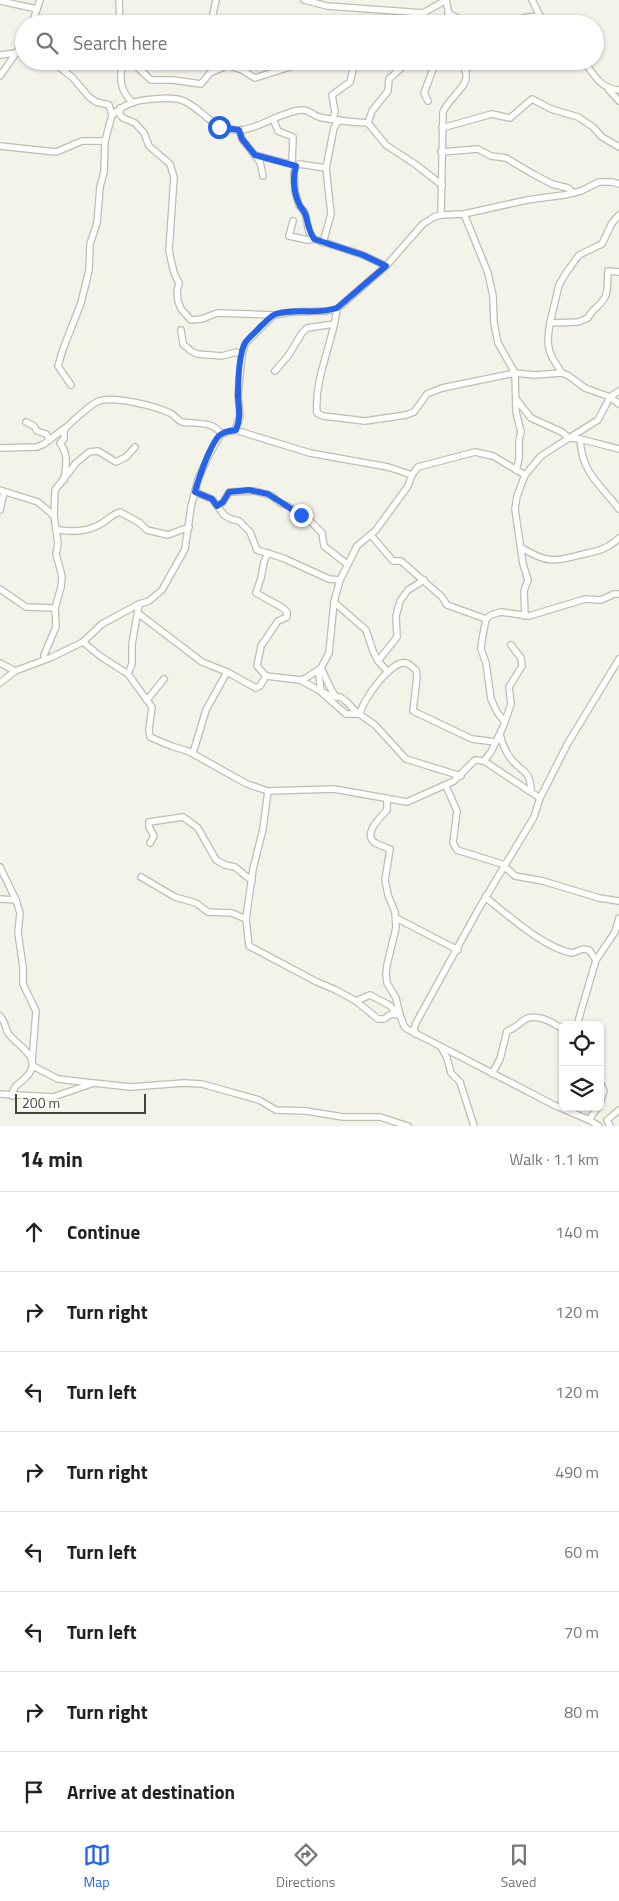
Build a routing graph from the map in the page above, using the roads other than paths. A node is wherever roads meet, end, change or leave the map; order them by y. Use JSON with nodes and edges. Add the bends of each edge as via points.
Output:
{"nodes":[{"id":1,"x":40,"y":0,"type":"edge"},
{"id":2,"x":119,"y":0,"type":"edge"},
{"id":3,"x":216,"y":0,"type":"edge"},
{"id":4,"x":304,"y":0,"type":"edge"},
{"id":5,"x":446,"y":0,"type":"edge"},
{"id":6,"x":532,"y":0,"type":"edge"},
{"id":7,"x":0,"y":1,"type":"edge"},
{"id":8,"x":37,"y":9,"type":"junction"},
{"id":9,"x":424,"y":13,"type":"junction"},
{"id":10,"x":448,"y":13,"type":"joint"},
{"id":11,"x":35,"y":15,"type":"edge"},
{"id":12,"x":120,"y":15,"type":"edge"},
{"id":13,"x":213,"y":15,"type":"edge"},
{"id":14,"x":420,"y":15,"type":"edge"},
{"id":15,"x":452,"y":15,"type":"edge"},
{"id":16,"x":539,"y":15,"type":"edge"},
{"id":17,"x":15,"y":52,"type":"edge"},
{"id":18,"x":15,"y":54,"type":"edge"},
{"id":19,"x":0,"y":55,"type":"edge"},
{"id":20,"x":63,"y":70,"type":"edge"},
{"id":21,"x":121,"y":70,"type":"edge"},
{"id":22,"x":140,"y":70,"type":"edge"},
{"id":23,"x":215,"y":70,"type":"edge"},
{"id":24,"x":242,"y":70,"type":"edge"},
{"id":25,"x":280,"y":70,"type":"edge"},
{"id":26,"x":353,"y":70,"type":"edge"},
{"id":27,"x":400,"y":70,"type":"edge"},
{"id":28,"x":433,"y":70,"type":"edge"},
{"id":29,"x":465,"y":70,"type":"edge"},
{"id":30,"x":591,"y":70,"type":"edge"},
{"id":31,"x":0,"y":76,"type":"edge"},
{"id":32,"x":609,"y":90,"type":"junction"},
{"id":33,"x":619,"y":90,"type":"edge"},
{"id":34,"x":428,"y":101,"type":"dead end"},
{"id":35,"x":619,"y":101,"type":"edge"},
{"id":36,"x":133,"y":102,"type":"junction"},
{"id":37,"x":120,"y":108,"type":"junction"},
{"id":38,"x":112,"y":115,"type":"junction"},
{"id":39,"x":273,"y":119,"type":"junction"},
{"id":40,"x":336,"y":120,"type":"junction"},
{"id":41,"x":368,"y":123,"type":"junction"},
{"id":42,"x":442,"y":128,"type":"junction"},
{"id":43,"x":239,"y":130,"type":"junction"},
{"id":44,"x":105,"y":141,"type":"junction"},
{"id":45,"x":0,"y":146,"type":"edge"},
{"id":46,"x":619,"y":147,"type":"edge"},
{"id":47,"x":441,"y":152,"type":"junction"},
{"id":48,"x":255,"y":155,"type":"junction"},
{"id":49,"x":294,"y":164,"type":"junction"},
{"id":50,"x":326,"y":168,"type":"junction"},
{"id":51,"x":263,"y":176,"type":"dead end"},
{"id":52,"x":619,"y":184,"type":"edge"},
{"id":53,"x":442,"y":185,"type":"junction"},
{"id":54,"x":574,"y":193,"type":"junction"},
{"id":55,"x":464,"y":214,"type":"junction"},
{"id":56,"x":441,"y":215,"type":"junction"},
{"id":57,"x":619,"y":215,"type":"edge"},
{"id":58,"x":293,"y":220,"type":"dead end"},
{"id":59,"x":314,"y":239,"type":"junction"},
{"id":60,"x":323,"y":243,"type":"junction"},
{"id":61,"x":386,"y":266,"type":"junction"},
{"id":62,"x":619,"y":272,"type":"edge"},
{"id":63,"x":337,"y":308,"type":"junction"},
{"id":64,"x":274,"y":315,"type":"junction"},
{"id":65,"x":550,"y":323,"type":"junction"},
{"id":66,"x":334,"y":324,"type":"junction"},
{"id":67,"x":181,"y":330,"type":"dead end"},
{"id":68,"x":242,"y":355,"type":"junction"},
{"id":69,"x":275,"y":371,"type":"dead end"},
{"id":70,"x":515,"y":373,"type":"junction"},
{"id":71,"x":562,"y":373,"type":"junction"},
{"id":72,"x":71,"y":385,"type":"dead end"},
{"id":73,"x":619,"y":391,"type":"edge"},
{"id":74,"x":610,"y":397,"type":"junction"},
{"id":75,"x":516,"y":398,"type":"junction"},
{"id":76,"x":619,"y":404,"type":"edge"},
{"id":77,"x":26,"y":422,"type":"dead end"},
{"id":78,"x":65,"y":428,"type":"junction"},
{"id":79,"x":236,"y":430,"type":"junction"},
{"id":80,"x":221,"y":434,"type":"junction"},
{"id":81,"x":568,"y":438,"type":"junction"},
{"id":82,"x":580,"y":439,"type":"junction"},
{"id":83,"x":50,"y":440,"type":"junction"},
{"id":84,"x":134,"y":446,"type":"dead end"},
{"id":85,"x":0,"y":448,"type":"edge"},
{"id":86,"x":619,"y":449,"type":"edge"},
{"id":87,"x":516,"y":470,"type":"junction"},
{"id":88,"x":412,"y":475,"type":"junction"},
{"id":89,"x":525,"y":475,"type":"junction"},
{"id":90,"x":64,"y":480,"type":"junction"},
{"id":91,"x":2,"y":491,"type":"edge"},
{"id":92,"x":195,"y":492,"type":"junction"},
{"id":93,"x":217,"y":506,"type":"junction"},
{"id":94,"x":619,"y":509,"type":"edge"},
{"id":95,"x":0,"y":510,"type":"edge"},
{"id":96,"x":54,"y":516,"type":"junction"},
{"id":97,"x":188,"y":527,"type":"junction"},
{"id":98,"x":58,"y":530,"type":"junction"},
{"id":99,"x":372,"y":535,"type":"junction"},
{"id":100,"x":619,"y":538,"type":"edge"},
{"id":101,"x":522,"y":548,"type":"junction"},
{"id":102,"x":268,"y":553,"type":"junction"},
{"id":103,"x":347,"y":564,"type":"junction"},
{"id":104,"x":340,"y":580,"type":"junction"},
{"id":105,"x":424,"y":580,"type":"junction"},
{"id":106,"x":0,"y":589,"type":"edge"},
{"id":107,"x":619,"y":594,"type":"edge"},
{"id":108,"x":334,"y":602,"type":"junction"},
{"id":109,"x":140,"y":604,"type":"junction"},
{"id":110,"x":55,"y":608,"type":"junction"},
{"id":111,"x":139,"y":614,"type":"junction"},
{"id":112,"x":524,"y":616,"type":"junction"},
{"id":113,"x":486,"y":619,"type":"junction"},
{"id":114,"x":83,"y":642,"type":"junction"},
{"id":115,"x":511,"y":645,"type":"dead end"},
{"id":116,"x":45,"y":659,"type":"junction"},
{"id":117,"x":619,"y":659,"type":"edge"},
{"id":118,"x":378,"y":661,"type":"junction"},
{"id":119,"x":0,"y":663,"type":"edge"},
{"id":120,"x":321,"y":668,"type":"junction"},
{"id":121,"x":15,"y":671,"type":"junction"},
{"id":122,"x":227,"y":672,"type":"junction"},
{"id":123,"x":388,"y":672,"type":"junction"},
{"id":124,"x":128,"y":674,"type":"junction"},
{"id":125,"x":266,"y":676,"type":"junction"},
{"id":126,"x":164,"y":679,"type":"dead end"},
{"id":127,"x":300,"y":680,"type":"junction"},
{"id":128,"x":0,"y":684,"type":"edge"},
{"id":129,"x":321,"y":692,"type":"junction"},
{"id":130,"x":336,"y":696,"type":"junction"},
{"id":131,"x":147,"y":700,"type":"junction"},
{"id":132,"x":360,"y":714,"type":"junction"},
{"id":133,"x":504,"y":721,"type":"junction"},
{"id":134,"x":500,"y":734,"type":"junction"},
{"id":135,"x":496,"y":742,"type":"junction"},
{"id":136,"x":192,"y":753,"type":"junction"},
{"id":137,"x":484,"y":761,"type":"junction"},
{"id":138,"x":461,"y":776,"type":"junction"},
{"id":139,"x":446,"y":786,"type":"junction"},
{"id":140,"x":531,"y":790,"type":"junction"},
{"id":141,"x":268,"y":791,"type":"junction"},
{"id":142,"x":388,"y":798,"type":"junction"},
{"id":143,"x":540,"y":798,"type":"junction"},
{"id":144,"x":150,"y":843,"type":"dead end"},
{"id":145,"x":505,"y":866,"type":"junction"},
{"id":146,"x":0,"y":867,"type":"edge"},
{"id":147,"x":141,"y":877,"type":"dead end"},
{"id":148,"x":252,"y":881,"type":"junction"},
{"id":149,"x":485,"y":897,"type":"junction"},
{"id":150,"x":0,"y":899,"type":"edge"},
{"id":151,"x":16,"y":900,"type":"junction"},
{"id":152,"x":619,"y":901,"type":"edge"},
{"id":153,"x":396,"y":918,"type":"junction"},
{"id":154,"x":619,"y":918,"type":"edge"},
{"id":155,"x":246,"y":919,"type":"junction"},
{"id":156,"x":458,"y":950,"type":"junction"},
{"id":157,"x":596,"y":960,"type":"junction"},
{"id":158,"x":356,"y":1002,"type":"junction"},
{"id":159,"x":398,"y":1014,"type":"junction"},
{"id":160,"x":0,"y":1016,"type":"edge"},
{"id":161,"x":578,"y":1021,"type":"edge"},
{"id":162,"x":0,"y":1023,"type":"edge"},
{"id":163,"x":559,"y":1028,"type":"edge"},
{"id":164,"x":7,"y":1030,"type":"junction"},
{"id":165,"x":416,"y":1034,"type":"junction"},
{"id":166,"x":441,"y":1046,"type":"junction"},
{"id":167,"x":33,"y":1064,"type":"junction"},
{"id":168,"x":492,"y":1074,"type":"junction"},
{"id":169,"x":94,"y":1083,"type":"junction"},
{"id":170,"x":0,"y":1094,"type":"edge"},
{"id":171,"x":12,"y":1096,"type":"junction"},
{"id":172,"x":619,"y":1110,"type":"edge"},
{"id":173,"x":595,"y":1111,"type":"edge"},
{"id":174,"x":589,"y":1120,"type":"junction"},
{"id":175,"x":408,"y":1126,"type":"edge"},
{"id":176,"x":474,"y":1126,"type":"edge"},
{"id":177,"x":599,"y":1126,"type":"edge"},
{"id":178,"x":610,"y":1126,"type":"edge"}],
"edges":[{"from":1,"to":8,"type":"street"},
{"from":2,"to":12,"type":"street"},
{"from":3,"to":13,"type":"street"},
{"from":4,"to":9,"type":"street","via":[[327,6]]},
{"from":5,"to":9,"type":"street"},
{"from":5,"to":10,"type":"street"},
{"from":6,"to":16,"type":"street"},
{"from":7,"to":8,"type":"street"},
{"from":8,"to":11,"type":"street"},
{"from":9,"to":14,"type":"street"},
{"from":10,"to":15,"type":"street"},
{"from":17,"to":19,"type":"street"},
{"from":18,"to":31,"type":"street"},
{"from":20,"to":38,"type":"street","via":[[89,98],[110,105]]},
{"from":21,"to":36,"type":"street","via":[[123,92]]},
{"from":22,"to":23,"type":"street","via":[[151,80],[196,84],[204,82]]},
{"from":24,"to":25,"type":"street","via":[[255,78]]},
{"from":26,"to":40,"type":"street","via":[[350,82],[332,95]]},
{"from":27,"to":41,"type":"street","via":[[389,79],[388,90],[372,111]]},
{"from":28,"to":34,"type":"street","via":[[424,93]]},
{"from":29,"to":42,"type":"street","via":[[466,81],[446,106]]},
{"from":30,"to":32,"type":"street"},
{"from":32,"to":33,"type":"street"},
{"from":32,"to":35,"type":"street"},
{"from":36,"to":37,"type":"street"},
{"from":36,"to":43,"type":"street","via":[[178,100],[219,127]]},
{"from":37,"to":38,"type":"street"},
{"from":37,"to":64,"type":"street","via":[[120,115],[135,123],[149,146],[172,167],[169,251],[178,280],[181,309],[191,320],[217,313]]},
{"from":38,"to":44,"type":"street"},
{"from":39,"to":40,"type":"street","via":[[303,110]]},
{"from":39,"to":43,"type":"street","via":[[248,130]]},
{"from":39,"to":49,"type":"street","via":[[278,131],[293,137]]},
{"from":40,"to":41,"type":"street"},
{"from":40,"to":50,"type":"street"},
{"from":41,"to":53,"type":"street","via":[[386,145]]},
{"from":42,"to":46,"type":"street","via":[[492,114],[510,118],[532,99],[578,117]]},
{"from":42,"to":47,"type":"street"},
{"from":43,"to":48,"type":"street"},
{"from":44,"to":45,"type":"street","via":[[82,141],[56,152]]},
{"from":44,"to":72,"type":"street","via":[[104,172],[90,244],[89,270],[81,303],[58,366]]},
{"from":47,"to":53,"type":"street"},
{"from":47,"to":54,"type":"street","via":[[478,148],[491,156],[506,158]]},
{"from":48,"to":49,"type":"street"},
{"from":48,"to":51,"type":"street"},
{"from":49,"to":50,"type":"street"},
{"from":49,"to":59,"type":"street","via":[[295,192]]},
{"from":50,"to":60,"type":"street","via":[[331,214]]},
{"from":52,"to":54,"type":"street","via":[[599,182]]},
{"from":53,"to":56,"type":"street"},
{"from":54,"to":55,"type":"street"},
{"from":55,"to":56,"type":"street"},
{"from":55,"to":70,"type":"street","via":[[488,273],[498,343]]},
{"from":56,"to":61,"type":"street","via":[[423,224]]},
{"from":57,"to":65,"type":"street","via":[[602,244],[579,255],[566,273],[559,285]]},
{"from":58,"to":59,"type":"street","via":[[289,236]]},
{"from":59,"to":60,"type":"street"},
{"from":60,"to":61,"type":"street"},
{"from":61,"to":63,"type":"street"},
{"from":62,"to":65,"type":"street","via":[[608,271],[605,298],[588,318],[578,322]]},
{"from":63,"to":64,"type":"street","via":[[327,312]]},
{"from":63,"to":66,"type":"street"},
{"from":64,"to":68,"type":"street","via":[[249,338]]},
{"from":65,"to":71,"type":"street","via":[[548,347]]},
{"from":66,"to":69,"type":"street","via":[[307,328]]},
{"from":66,"to":70,"type":"street","via":[[317,405],[318,413],[323,416],[365,421],[406,415],[414,412],[427,394],[442,388]]},
{"from":67,"to":68,"type":"street","via":[[181,340],[186,348],[197,354],[222,356],[236,352]]},
{"from":68,"to":79,"type":"street","via":[[238,395],[240,416]]},
{"from":70,"to":71,"type":"street"},
{"from":70,"to":75,"type":"street"},
{"from":71,"to":74,"type":"street","via":[[585,388]]},
{"from":73,"to":74,"type":"street"},
{"from":74,"to":76,"type":"street"},
{"from":74,"to":81,"type":"street","via":[[598,420]]},
{"from":75,"to":81,"type":"street","via":[[531,418]]},
{"from":75,"to":87,"type":"street","via":[[521,432]]},
{"from":77,"to":83,"type":"street"},
{"from":78,"to":80,"type":"street","via":[[93,404],[107,399],[133,402],[170,413],[180,421],[215,428]]},
{"from":78,"to":83,"type":"street"},
{"from":78,"to":90,"type":"street","via":[[60,443],[67,459]]},
{"from":79,"to":80,"type":"street"},
{"from":79,"to":88,"type":"street","via":[[310,453],[388,467]]},
{"from":80,"to":92,"type":"street"},
{"from":81,"to":82,"type":"street"},
{"from":81,"to":89,"type":"street","via":[[540,456]]},
{"from":82,"to":86,"type":"street"},
{"from":82,"to":94,"type":"street","via":[[580,450],[588,472]]},
{"from":83,"to":85,"type":"street","via":[[37,447]]},
{"from":84,"to":90,"type":"street","via":[[126,457],[116,462],[98,451],[89,452]]},
{"from":87,"to":88,"type":"street","via":[[493,456],[475,452],[423,465]]},
{"from":87,"to":89,"type":"street"},
{"from":88,"to":99,"type":"street","via":[[408,486]]},
{"from":89,"to":101,"type":"street","via":[[515,509]]},
{"from":90,"to":96,"type":"street","via":[[55,493]]},
{"from":91,"to":95,"type":"street"},
{"from":91,"to":96,"type":"street","via":[[38,502]]},
{"from":92,"to":93,"type":"street","via":[[212,499]]},
{"from":92,"to":97,"type":"street"},
{"from":93,"to":102,"type":"street","via":[[224,515],[239,521],[250,532],[257,550]]},
{"from":93,"to":103,"type":"street","via":[[229,492],[249,490],[268,494],[308,519],[322,533],[324,546]]},
{"from":96,"to":98,"type":"street"},
{"from":97,"to":98,"type":"street","via":[[168,535],[147,530],[120,512],[83,532]]},
{"from":97,"to":109,"type":"street","via":[[185,549],[162,590]]},
{"from":98,"to":110,"type":"street","via":[[56,554],[62,587]]},
{"from":99,"to":103,"type":"street","via":[[357,546]]},
{"from":99,"to":105,"type":"street","via":[[393,561],[401,561]]},
{"from":100,"to":101,"type":"street","via":[[603,550],[567,560],[543,559]]},
{"from":101,"to":112,"type":"street","via":[[528,580],[524,591]]},
{"from":102,"to":104,"type":"street","via":[[329,579]]},
{"from":102,"to":125,"type":"street","via":[[256,593],[287,612],[261,646],[257,666]]},
{"from":103,"to":104,"type":"street"},
{"from":104,"to":108,"type":"street"},
{"from":105,"to":113,"type":"street","via":[[450,607]]},
{"from":105,"to":118,"type":"street","via":[[408,590],[400,601],[396,616],[397,637]]},
{"from":106,"to":110,"type":"street","via":[[26,607]]},
{"from":107,"to":112,"type":"street"},
{"from":108,"to":118,"type":"street","via":[[366,630]]},
{"from":108,"to":120,"type":"street","via":[[329,653]]},
{"from":109,"to":111,"type":"street"},
{"from":109,"to":114,"type":"street","via":[[102,624]]},
{"from":110,"to":116,"type":"street","via":[[56,627]]},
{"from":111,"to":122,"type":"street","via":[[202,662]]},
{"from":111,"to":124,"type":"street"},
{"from":112,"to":113,"type":"street","via":[[501,612]]},
{"from":113,"to":133,"type":"street","via":[[481,649],[491,699]]},
{"from":114,"to":116,"type":"street"},
{"from":114,"to":124,"type":"street"},
{"from":115,"to":133,"type":"street","via":[[521,658],[522,666],[509,687],[510,704]]},
{"from":116,"to":121,"type":"street"},
{"from":117,"to":143,"type":"street","via":[[568,743]]},
{"from":118,"to":123,"type":"street"},
{"from":119,"to":121,"type":"street"},
{"from":120,"to":127,"type":"street"},
{"from":120,"to":129,"type":"street"},
{"from":120,"to":130,"type":"street"},
{"from":121,"to":128,"type":"street"},
{"from":122,"to":125,"type":"street","via":[[256,688]]},
{"from":122,"to":136,"type":"street","via":[[206,710]]},
{"from":123,"to":132,"type":"street","via":[[361,706]]},
{"from":123,"to":135,"type":"street","via":[[404,663],[416,670],[412,706],[416,713],[472,739]]},
{"from":124,"to":131,"type":"street"},
{"from":125,"to":127,"type":"street"},
{"from":126,"to":131,"type":"street"},
{"from":127,"to":129,"type":"street"},
{"from":129,"to":130,"type":"street"},
{"from":129,"to":132,"type":"street","via":[[346,714]]},
{"from":130,"to":132,"type":"street"},
{"from":131,"to":136,"type":"street","via":[[152,710],[150,737]]},
{"from":132,"to":138,"type":"street","via":[[406,759]]},
{"from":133,"to":134,"type":"street"},
{"from":134,"to":135,"type":"street"},
{"from":134,"to":140,"type":"street","via":[[512,761],[530,778]]},
{"from":135,"to":137,"type":"street"},
{"from":136,"to":141,"type":"street","via":[[248,784]]},
{"from":137,"to":138,"type":"street","via":[[475,760]]},
{"from":137,"to":140,"type":"street"},
{"from":138,"to":139,"type":"street"},
{"from":139,"to":142,"type":"street","via":[[407,802]]},
{"from":139,"to":145,"type":"street","via":[[457,811],[455,848]]},
{"from":140,"to":143,"type":"street"},
{"from":141,"to":142,"type":"street","via":[[334,789]]},
{"from":141,"to":148,"type":"street"},
{"from":142,"to":153,"type":"street","via":[[387,810],[370,832],[374,842],[390,848],[385,880]]},
{"from":143,"to":145,"type":"street","via":[[534,818]]},
{"from":144,"to":148,"type":"street","via":[[154,836],[149,822],[183,817],[198,828],[216,860],[235,867]]},
{"from":145,"to":149,"type":"street"},
{"from":145,"to":152,"type":"street","via":[[515,876]]},
{"from":146,"to":151,"type":"street"},
{"from":147,"to":155,"type":"street","via":[[208,912],[232,913]]},
{"from":148,"to":155,"type":"street"},
{"from":149,"to":156,"type":"street"},
{"from":149,"to":157,"type":"street","via":[[549,944],[572,953],[589,950]]},
{"from":150,"to":151,"type":"street"},
{"from":151,"to":167,"type":"street","via":[[20,913],[18,933],[23,984],[36,1011]]},
{"from":153,"to":156,"type":"street"},
{"from":153,"to":159,"type":"street","via":[[395,938],[386,974],[387,983],[396,998]]},
{"from":154,"to":157,"type":"street","via":[[615,932]]},
{"from":155,"to":158,"type":"street","via":[[249,946]]},
{"from":156,"to":165,"type":"street","via":[[416,1024]]},
{"from":157,"to":161,"type":"street"},
{"from":158,"to":159,"type":"street","via":[[378,1019]]},
{"from":158,"to":159,"type":"street","via":[[370,995]]},
{"from":159,"to":165,"type":"street","via":[[404,1026]]},
{"from":160,"to":164,"type":"street"},
{"from":162,"to":164,"type":"street"},
{"from":163,"to":168,"type":"street","via":[[539,1017],[525,1019],[507,1031],[500,1059]]},
{"from":164,"to":167,"type":"street","via":[[30,1055]]},
{"from":165,"to":166,"type":"street"},
{"from":166,"to":168,"type":"street"},
{"from":166,"to":176,"type":"street","via":[[451,1073],[460,1082]]},
{"from":167,"to":169,"type":"street","via":[[58,1079]]},
{"from":167,"to":171,"type":"street","via":[[27,1077],[15,1086]]},
{"from":168,"to":174,"type":"street"},
{"from":169,"to":171,"type":"street","via":[[52,1097]]},
{"from":169,"to":175,"type":"street","via":[[130,1087],[202,1084],[259,1100],[276,1110],[380,1117]]},
{"from":170,"to":171,"type":"street"},
{"from":172,"to":178,"type":"street","via":[[607,1120]]},
{"from":173,"to":174,"type":"street"},
{"from":174,"to":177,"type":"street"}]}
